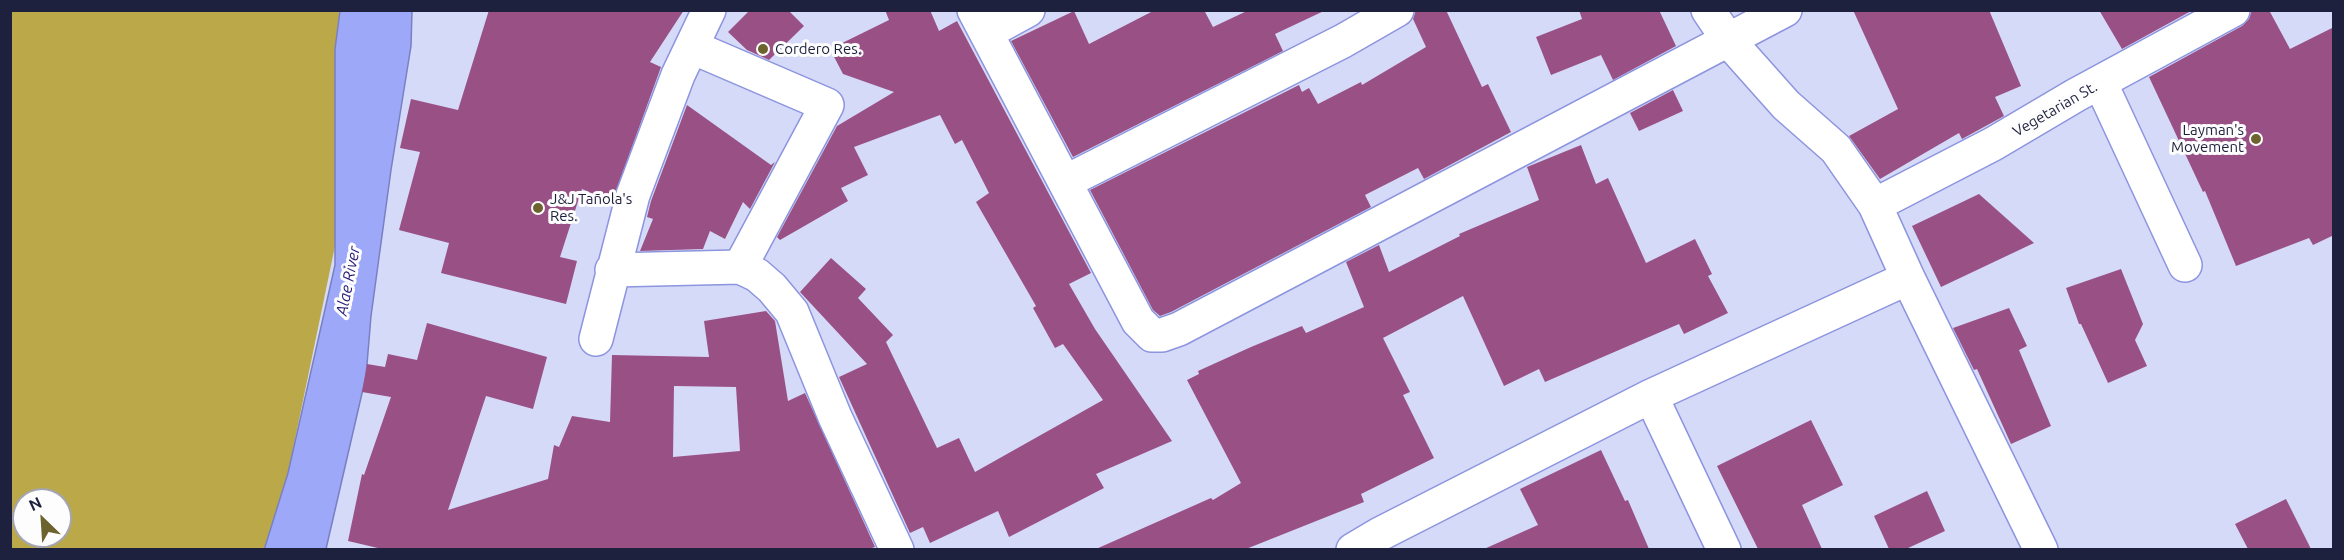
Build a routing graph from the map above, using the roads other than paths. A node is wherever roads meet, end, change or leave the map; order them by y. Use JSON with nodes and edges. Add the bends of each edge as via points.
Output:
{"nodes":[{"id":1,"x":709,"y":10,"type":"edge"},
{"id":2,"x":1028,"y":10,"type":"edge"},
{"id":3,"x":1397,"y":10,"type":"edge"},
{"id":4,"x":1708,"y":10,"type":"edge"},
{"id":5,"x":1785,"y":10,"type":"edge"},
{"id":6,"x":2233,"y":10,"type":"edge"},
{"id":7,"x":980,"y":22,"type":"edge"},
{"id":8,"x":1729,"y":41,"type":"junction"},
{"id":9,"x":692,"y":47,"type":"junction"},
{"id":10,"x":2100,"y":82,"type":"junction"},
{"id":11,"x":1065,"y":182,"type":"junction"},
{"id":12,"x":1875,"y":206,"type":"junction"},
{"id":13,"x":2185,"y":265,"type":"dead end"},
{"id":14,"x":740,"y":267,"type":"junction"},
{"id":15,"x":612,"y":270,"type":"junction"},
{"id":16,"x":1908,"y":278,"type":"junction"},
{"id":17,"x":596,"y":339,"type":"dead end"},
{"id":18,"x":1651,"y":396,"type":"junction"},
{"id":19,"x":1374,"y":544,"type":"edge"},
{"id":20,"x":897,"y":549,"type":"edge"},
{"id":21,"x":1725,"y":549,"type":"edge"},
{"id":22,"x":2041,"y":549,"type":"edge"}],
"edges":[{"from":1,"to":9,"type":"street"},
{"from":2,"to":7,"type":"street"},
{"from":3,"to":11,"type":"street"},
{"from":4,"to":8,"type":"street"},
{"from":5,"to":8,"type":"street"},
{"from":6,"to":10,"type":"street","name":"Vegetarian St."},
{"from":7,"to":11,"type":"street"},
{"from":8,"to":11,"type":"street","via":[[1162,335],[1152,335],[1138,321]]},
{"from":8,"to":12,"type":"street","via":[[1786,105],[1836,149]]},
{"from":9,"to":14,"type":"street","via":[[827,105]]},
{"from":9,"to":15,"type":"street","via":[[633,195]]},
{"from":10,"to":12,"type":"street","name":"Vegetarian St.","via":[[1994,144]]},
{"from":10,"to":13,"type":"street"},
{"from":12,"to":16,"type":"street"},
{"from":14,"to":15,"type":"street"},
{"from":14,"to":20,"type":"street","via":[[757,275],[792,312],[835,417]]},
{"from":15,"to":17,"type":"street"},
{"from":16,"to":18,"type":"street"},
{"from":16,"to":22,"type":"street"},
{"from":18,"to":19,"type":"street"},
{"from":18,"to":21,"type":"street"}]}
